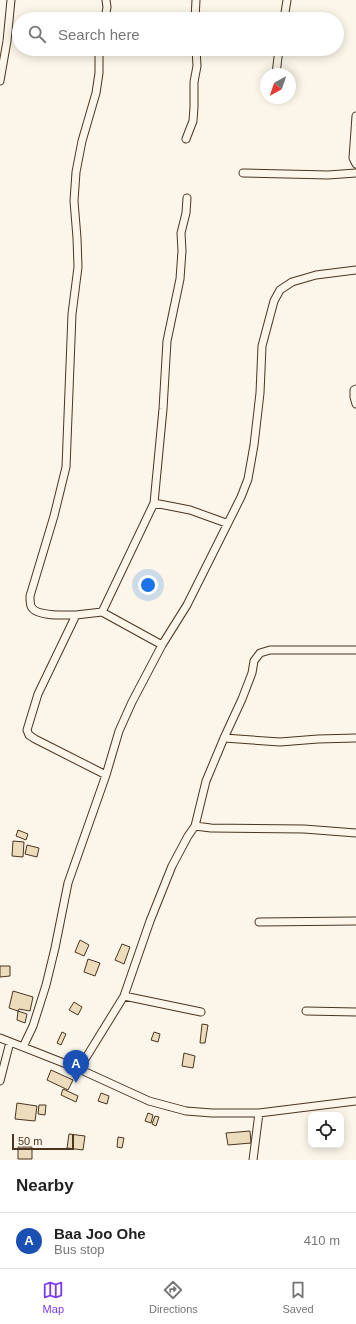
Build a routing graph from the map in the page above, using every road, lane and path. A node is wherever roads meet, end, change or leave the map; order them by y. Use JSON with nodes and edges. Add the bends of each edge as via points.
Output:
{"nodes":[{"id":1,"x":10,"y":0,"type":"edge"},
{"id":2,"x":106,"y":0,"type":"edge"},
{"id":3,"x":196,"y":0,"type":"edge"},
{"id":4,"x":287,"y":0,"type":"edge"},
{"id":5,"x":106,"y":12,"type":"edge"},
{"id":6,"x":195,"y":12,"type":"edge"},
{"id":7,"x":285,"y":12,"type":"edge"},
{"id":8,"x":4,"y":41,"type":"edge"},
{"id":9,"x":99,"y":56,"type":"edge"},
{"id":10,"x":196,"y":56,"type":"edge"},
{"id":11,"x":278,"y":56,"type":"edge"},
{"id":12,"x":277,"y":68,"type":"edge"},
{"id":13,"x":0,"y":81,"type":"edge"},
{"id":14,"x":356,"y":116,"type":"edge"},
{"id":15,"x":186,"y":139,"type":"dead end"},
{"id":16,"x":356,"y":164,"type":"edge"},
{"id":17,"x":243,"y":173,"type":"dead end"},
{"id":18,"x":356,"y":173,"type":"edge"},
{"id":19,"x":187,"y":198,"type":"dead end"},
{"id":20,"x":356,"y":270,"type":"edge"},
{"id":21,"x":356,"y":389,"type":"edge"},
{"id":22,"x":356,"y":404,"type":"edge"},
{"id":23,"x":154,"y":503,"type":"junction"},
{"id":24,"x":226,"y":523,"type":"junction"},
{"id":25,"x":102,"y":612,"type":"junction"},
{"id":26,"x":76,"y":615,"type":"junction"},
{"id":27,"x":162,"y":645,"type":"junction"},
{"id":28,"x":356,"y":650,"type":"edge"},
{"id":29,"x":224,"y":738,"type":"junction"},
{"id":30,"x":356,"y":738,"type":"edge"},
{"id":31,"x":106,"y":775,"type":"junction"},
{"id":32,"x":195,"y":826,"type":"junction"},
{"id":33,"x":356,"y":833,"type":"edge"},
{"id":34,"x":356,"y":921,"type":"edge"},
{"id":35,"x":259,"y":922,"type":"dead end"},
{"id":36,"x":124,"y":996,"type":"junction"},
{"id":37,"x":306,"y":1011,"type":"dead end"},
{"id":38,"x":201,"y":1012,"type":"dead end"},
{"id":39,"x":356,"y":1012,"type":"edge"},
{"id":40,"x":0,"y":1038,"type":"edge"},
{"id":41,"x":10,"y":1042,"type":"junction"},
{"id":42,"x":23,"y":1047,"type":"junction"},
{"id":43,"x":79,"y":1068,"type":"junction"},
{"id":44,"x":0,"y":1081,"type":"edge"},
{"id":45,"x":356,"y":1101,"type":"edge"},
{"id":46,"x":259,"y":1113,"type":"junction"},
{"id":47,"x":253,"y":1160,"type":"edge"}],
"edges":[{"from":1,"to":8,"type":"street"},
{"from":2,"to":5,"type":"street"},
{"from":3,"to":6,"type":"street"},
{"from":4,"to":7,"type":"street"},
{"from":8,"to":13,"type":"street"},
{"from":9,"to":26,"type":"street","via":[[96,93],[76,172],[74,202],[78,267],[72,314],[66,467],[30,596],[34,610],[41,614]]},
{"from":10,"to":15,"type":"street","via":[[193,121]]},
{"from":11,"to":12,"type":"street"},
{"from":14,"to":16,"type":"street","via":[[353,158]]},
{"from":17,"to":18,"type":"street"},
{"from":19,"to":23,"type":"street","via":[[181,233],[180,279],[166,342]]},
{"from":20,"to":24,"type":"street","via":[[316,275],[292,282],[280,290],[274,301],[262,346],[260,393],[248,479]]},
{"from":21,"to":22,"type":"street"},
{"from":23,"to":24,"type":"street","via":[[190,510]]},
{"from":23,"to":25,"type":"street"},
{"from":24,"to":27,"type":"street","via":[[186,605]]},
{"from":25,"to":26,"type":"street"},
{"from":25,"to":27,"type":"street"},
{"from":26,"to":31,"type":"street","via":[[38,694],[27,730],[35,739]]},
{"from":27,"to":31,"type":"street","via":[[132,702]]},
{"from":28,"to":29,"type":"street","via":[[270,650],[260,653],[254,661],[242,700]]},
{"from":29,"to":30,"type":"street","via":[[280,742]]},
{"from":29,"to":32,"type":"street","via":[[206,782]]},
{"from":31,"to":42,"type":"street","via":[[68,882],[46,985],[33,1026]]},
{"from":32,"to":33,"type":"street"},
{"from":32,"to":36,"type":"street","via":[[172,866]]},
{"from":34,"to":35,"type":"street"},
{"from":36,"to":38,"type":"street"},
{"from":36,"to":43,"type":"street"},
{"from":37,"to":39,"type":"street"},
{"from":40,"to":41,"type":"street"},
{"from":41,"to":42,"type":"street"},
{"from":41,"to":44,"type":"street"},
{"from":42,"to":43,"type":"street"},
{"from":43,"to":46,"type":"street","via":[[148,1101],[186,1111]]},
{"from":45,"to":46,"type":"street"},
{"from":46,"to":47,"type":"street"}]}
